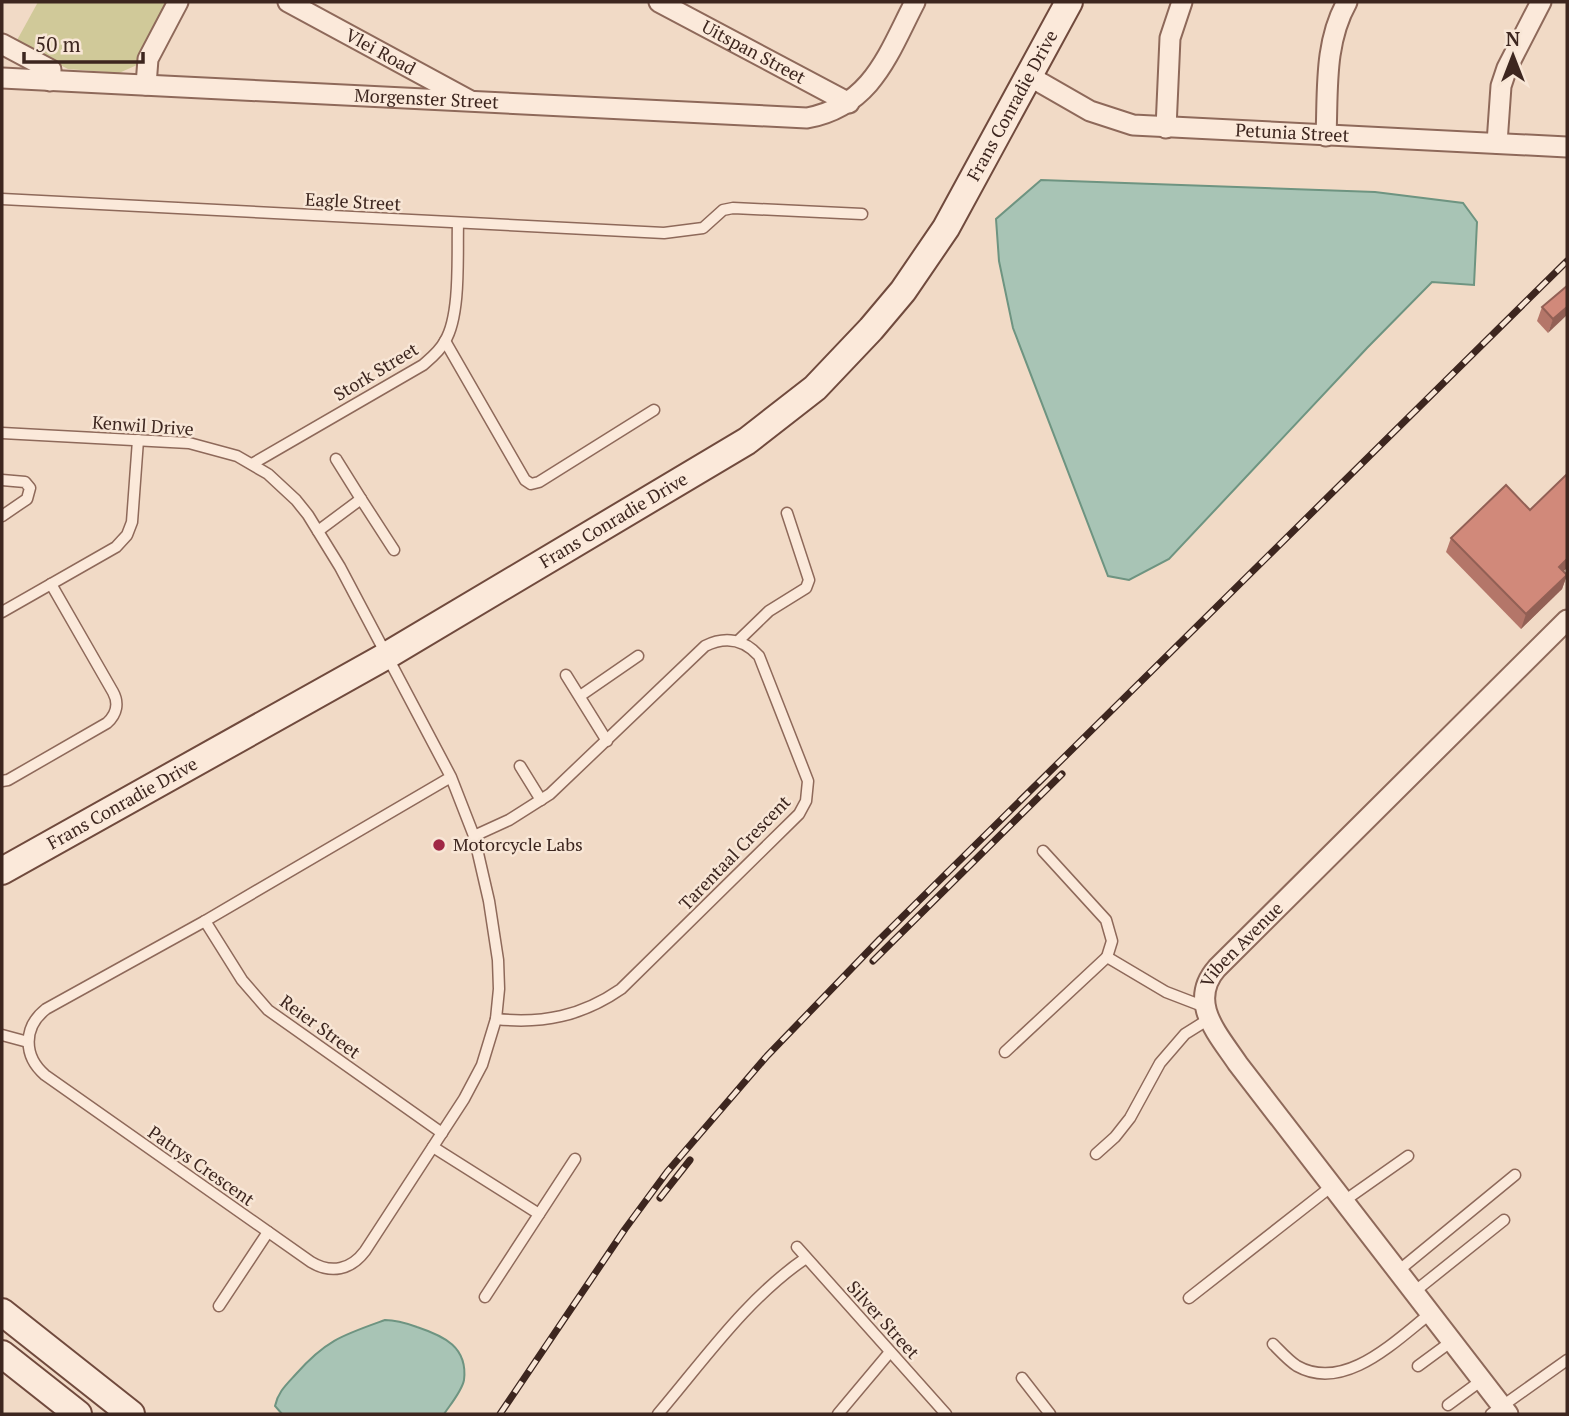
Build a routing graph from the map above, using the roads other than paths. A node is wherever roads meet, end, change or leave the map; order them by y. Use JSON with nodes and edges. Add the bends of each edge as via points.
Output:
{"nodes":[{"id":1,"x":178,"y":2,"type":"edge"},
{"id":2,"x":288,"y":2,"type":"edge"},
{"id":3,"x":659,"y":2,"type":"edge"},
{"id":4,"x":915,"y":2,"type":"edge"},
{"id":5,"x":1069,"y":2,"type":"edge"},
{"id":6,"x":1182,"y":2,"type":"edge"},
{"id":7,"x":1347,"y":2,"type":"edge"},
{"id":8,"x":1541,"y":2,"type":"edge"},
{"id":9,"x":2,"y":44,"type":"edge"},
{"id":10,"x":1029,"y":76,"type":"junction"},
{"id":11,"x":2,"y":78,"type":"edge"},
{"id":12,"x":50,"y":80,"type":"junction"},
{"id":13,"x":146,"y":85,"type":"junction"},
{"id":14,"x":473,"y":102,"type":"junction"},
{"id":15,"x":849,"y":103,"type":"junction"},
{"id":16,"x":1166,"y":128,"type":"junction"},
{"id":17,"x":1326,"y":136,"type":"junction"},
{"id":18,"x":1497,"y":143,"type":"junction"},
{"id":19,"x":1567,"y":146,"type":"edge"},
{"id":20,"x":2,"y":200,"type":"edge"},
{"id":21,"x":862,"y":214,"type":"dead end"},
{"id":22,"x":458,"y":223,"type":"junction"},
{"id":23,"x":445,"y":341,"type":"junction"},
{"id":24,"x":654,"y":410,"type":"dead end"},
{"id":25,"x":2,"y":433,"type":"edge"},
{"id":26,"x":138,"y":440,"type":"junction"},
{"id":27,"x":336,"y":459,"type":"dead end"},
{"id":28,"x":252,"y":464,"type":"junction"},
{"id":29,"x":2,"y":480,"type":"edge"},
{"id":30,"x":361,"y":499,"type":"junction"},
{"id":31,"x":787,"y":513,"type":"dead end"},
{"id":32,"x":2,"y":516,"type":"edge"},
{"id":33,"x":318,"y":531,"type":"junction"},
{"id":34,"x":394,"y":550,"type":"dead end"},
{"id":35,"x":51,"y":584,"type":"junction"},
{"id":36,"x":2,"y":612,"type":"edge"},
{"id":37,"x":1567,"y":620,"type":"edge"},
{"id":38,"x":738,"y":641,"type":"junction"},
{"id":39,"x":386,"y":656,"type":"junction"},
{"id":40,"x":638,"y":656,"type":"dead end"},
{"id":41,"x":566,"y":675,"type":"dead end"},
{"id":42,"x":580,"y":696,"type":"junction"},
{"id":43,"x":607,"y":741,"type":"junction"},
{"id":44,"x":520,"y":766,"type":"dead end"},
{"id":45,"x":451,"y":777,"type":"junction"},
{"id":46,"x":2,"y":781,"type":"edge"},
{"id":47,"x":541,"y":800,"type":"junction"},
{"id":48,"x":474,"y":836,"type":"junction"},
{"id":49,"x":1043,"y":851,"type":"dead end"},
{"id":50,"x":2,"y":871,"type":"edge"},
{"id":51,"x":205,"y":921,"type":"junction"},
{"id":52,"x":1107,"y":957,"type":"junction"},
{"id":53,"x":1207,"y":1013,"type":"junction"},
{"id":54,"x":496,"y":1019,"type":"junction"},
{"id":55,"x":2,"y":1035,"type":"edge"},
{"id":56,"x":28,"y":1042,"type":"junction"},
{"id":57,"x":1005,"y":1052,"type":"dead end"},
{"id":58,"x":442,"y":1133,"type":"junction"},
{"id":59,"x":433,"y":1147,"type":"junction"},
{"id":60,"x":1096,"y":1154,"type":"dead end"},
{"id":61,"x":1408,"y":1156,"type":"dead end"},
{"id":62,"x":575,"y":1159,"type":"dead end"},
{"id":63,"x":1515,"y":1175,"type":"dead end"},
{"id":64,"x":1332,"y":1186,"type":"junction"},
{"id":65,"x":1344,"y":1201,"type":"junction"},
{"id":66,"x":539,"y":1214,"type":"junction"},
{"id":67,"x":1504,"y":1220,"type":"dead end"},
{"id":68,"x":268,"y":1232,"type":"junction"},
{"id":69,"x":797,"y":1247,"type":"dead end"},
{"id":70,"x":806,"y":1258,"type":"junction"},
{"id":71,"x":1398,"y":1271,"type":"junction"},
{"id":72,"x":1414,"y":1292,"type":"junction"},
{"id":73,"x":485,"y":1297,"type":"dead end"},
{"id":74,"x":1189,"y":1298,"type":"dead end"},
{"id":75,"x":219,"y":1306,"type":"dead end"},
{"id":76,"x":2,"y":1312,"type":"edge"},
{"id":77,"x":1431,"y":1313,"type":"junction"},
{"id":78,"x":1452,"y":1341,"type":"junction"},
{"id":79,"x":1273,"y":1344,"type":"dead end"},
{"id":80,"x":890,"y":1352,"type":"junction"},
{"id":81,"x":2,"y":1354,"type":"edge"},
{"id":82,"x":1567,"y":1360,"type":"edge"},
{"id":83,"x":1418,"y":1366,"type":"dead end"},
{"id":84,"x":1022,"y":1378,"type":"dead end"},
{"id":85,"x":1482,"y":1380,"type":"junction"},
{"id":86,"x":1448,"y":1405,"type":"dead end"},
{"id":87,"x":1501,"y":1412,"type":"edge"},
{"id":88,"x":78,"y":1414,"type":"edge"},
{"id":89,"x":131,"y":1414,"type":"edge"},
{"id":90,"x":658,"y":1414,"type":"edge"},
{"id":91,"x":838,"y":1414,"type":"edge"},
{"id":92,"x":946,"y":1414,"type":"edge"},
{"id":93,"x":1050,"y":1414,"type":"edge"}],
"edges":[{"from":1,"to":13,"type":"street","via":[[148,59]]},
{"from":2,"to":14,"type":"street","name":"Vlei Road"},
{"from":3,"to":15,"type":"street","name":"Uitspan Street"},
{"from":4,"to":15,"type":"street","via":[[873,79]]},
{"from":5,"to":10,"type":"street","name":"Frans Conradie Drive"},
{"from":6,"to":16,"type":"street","via":[[1170,38]]},
{"from":7,"to":17,"type":"street","via":[[1329,52]]},
{"from":8,"to":18,"type":"street","via":[[1501,86]]},
{"from":9,"to":12,"type":"street","via":[[51,70]]},
{"from":10,"to":16,"type":"street","name":"Petunia Street","via":[[1090,111],[1133,125]]},
{"from":10,"to":39,"type":"street","name":"Frans Conradie Drive","via":[[946,228],[895,300],[815,388],[747,441]]},
{"from":11,"to":12,"type":"street","name":"Morgenster Street"},
{"from":12,"to":13,"type":"street","name":"Morgenster Street"},
{"from":13,"to":14,"type":"street","name":"Morgenster Street"},
{"from":14,"to":15,"type":"street","name":"Morgenster Street","via":[[791,118],[821,115]]},
{"from":16,"to":17,"type":"street","name":"Petunia Street"},
{"from":17,"to":18,"type":"street","name":"Petunia Street"},
{"from":18,"to":19,"type":"street","name":"Petunia Street"},
{"from":20,"to":22,"type":"lane","name":"Eagle Street"},
{"from":21,"to":22,"type":"lane","name":"Eagle Street","via":[[733,208],[723,210],[703,228],[664,233]]},
{"from":22,"to":23,"type":"lane","name":"Stork Street","via":[[454,315]]},
{"from":23,"to":24,"type":"lane","via":[[531,484]]},
{"from":23,"to":28,"type":"lane","name":"Stork Street","via":[[423,365]]},
{"from":25,"to":26,"type":"lane","name":"Kenwil Drive"},
{"from":26,"to":28,"type":"lane","name":"Kenwil Drive","via":[[205,446]]},
{"from":26,"to":35,"type":"lane","via":[[133,515],[127,535],[116,547]]},
{"from":27,"to":30,"type":"lane"},
{"from":28,"to":33,"type":"lane","name":"Kenwil Drive","via":[[296,500]]},
{"from":29,"to":32,"type":"lane","via":[[25,482],[30,488],[27,499]]},
{"from":30,"to":33,"type":"lane"},
{"from":30,"to":34,"type":"lane"},
{"from":31,"to":38,"type":"lane","via":[[808,580],[806,588],[769,611]]},
{"from":33,"to":39,"type":"lane","name":"Kenwil Drive"},
{"from":35,"to":36,"type":"lane"},
{"from":35,"to":46,"type":"lane","via":[[113,692],[116,710],[107,723]]},
{"from":37,"to":53,"type":"street","name":"Viben Avenue","via":[[1217,968],[1204,992]]},
{"from":38,"to":43,"type":"lane","via":[[721,640],[705,646]]},
{"from":38,"to":54,"type":"lane","name":"Tarentaal Crescent","via":[[753,650],[763,664],[808,781],[803,808],[634,978],[607,999],[562,1018]]},
{"from":39,"to":45,"type":"lane","name":"Patrys Crescent"},
{"from":39,"to":50,"type":"street","name":"Frans Conradie Drive"},
{"from":40,"to":42,"type":"lane"},
{"from":41,"to":42,"type":"lane"},
{"from":42,"to":43,"type":"lane"},
{"from":43,"to":47,"type":"lane"},
{"from":44,"to":47,"type":"lane"},
{"from":45,"to":48,"type":"lane","name":"Patrys Crescent"},
{"from":45,"to":51,"type":"lane"},
{"from":47,"to":48,"type":"lane"},
{"from":48,"to":54,"type":"lane","name":"Patrys Crescent","via":[[498,960]]},
{"from":49,"to":52,"type":"lane","via":[[1106,920],[1112,941]]},
{"from":51,"to":56,"type":"lane","via":[[47,1009],[35,1020]]},
{"from":51,"to":58,"type":"lane","name":"Reier Street","via":[[242,980],[268,1010]]},
{"from":52,"to":53,"type":"lane"},
{"from":52,"to":57,"type":"lane"},
{"from":53,"to":60,"type":"lane","via":[[1160,1063],[1130,1118]]},
{"from":53,"to":64,"type":"street","name":"Viben Avenue","via":[[1238,1064]]},
{"from":54,"to":58,"type":"lane","name":"Patrys Crescent","via":[[482,1065]]},
{"from":55,"to":56,"type":"lane"},
{"from":56,"to":68,"type":"lane","name":"Patrys Crescent","via":[[34,1064],[45,1075]]},
{"from":58,"to":59,"type":"lane","name":"Patrys Crescent"},
{"from":59,"to":66,"type":"lane"},
{"from":59,"to":68,"type":"lane","name":"Patrys Crescent","via":[[365,1251],[349,1266],[318,1266]]},
{"from":61,"to":65,"type":"lane"},
{"from":62,"to":66,"type":"lane"},
{"from":63,"to":71,"type":"lane"},
{"from":64,"to":65,"type":"street","name":"Viben Avenue"},
{"from":64,"to":74,"type":"lane"},
{"from":65,"to":71,"type":"street","name":"Viben Avenue"},
{"from":66,"to":73,"type":"lane"},
{"from":67,"to":72,"type":"lane"},
{"from":68,"to":75,"type":"lane"},
{"from":69,"to":70,"type":"lane","name":"Silver Street"},
{"from":70,"to":80,"type":"lane","name":"Silver Street"},
{"from":70,"to":90,"type":"lane","via":[[749,1306]]},
{"from":71,"to":72,"type":"street","name":"Viben Avenue"},
{"from":72,"to":77,"type":"street","name":"Viben Avenue"},
{"from":76,"to":89,"type":"street"},
{"from":77,"to":78,"type":"street","name":"Viben Avenue"},
{"from":77,"to":79,"type":"lane","via":[[1368,1360],[1338,1372],[1308,1371]]},
{"from":78,"to":83,"type":"lane"},
{"from":78,"to":85,"type":"street","name":"Viben Avenue"},
{"from":80,"to":91,"type":"lane"},
{"from":80,"to":92,"type":"lane","name":"Silver Street"},
{"from":81,"to":88,"type":"street"},
{"from":82,"to":87,"type":"lane"},
{"from":84,"to":93,"type":"lane"},
{"from":85,"to":86,"type":"lane"},
{"from":85,"to":87,"type":"street","name":"Viben Avenue"}]}
